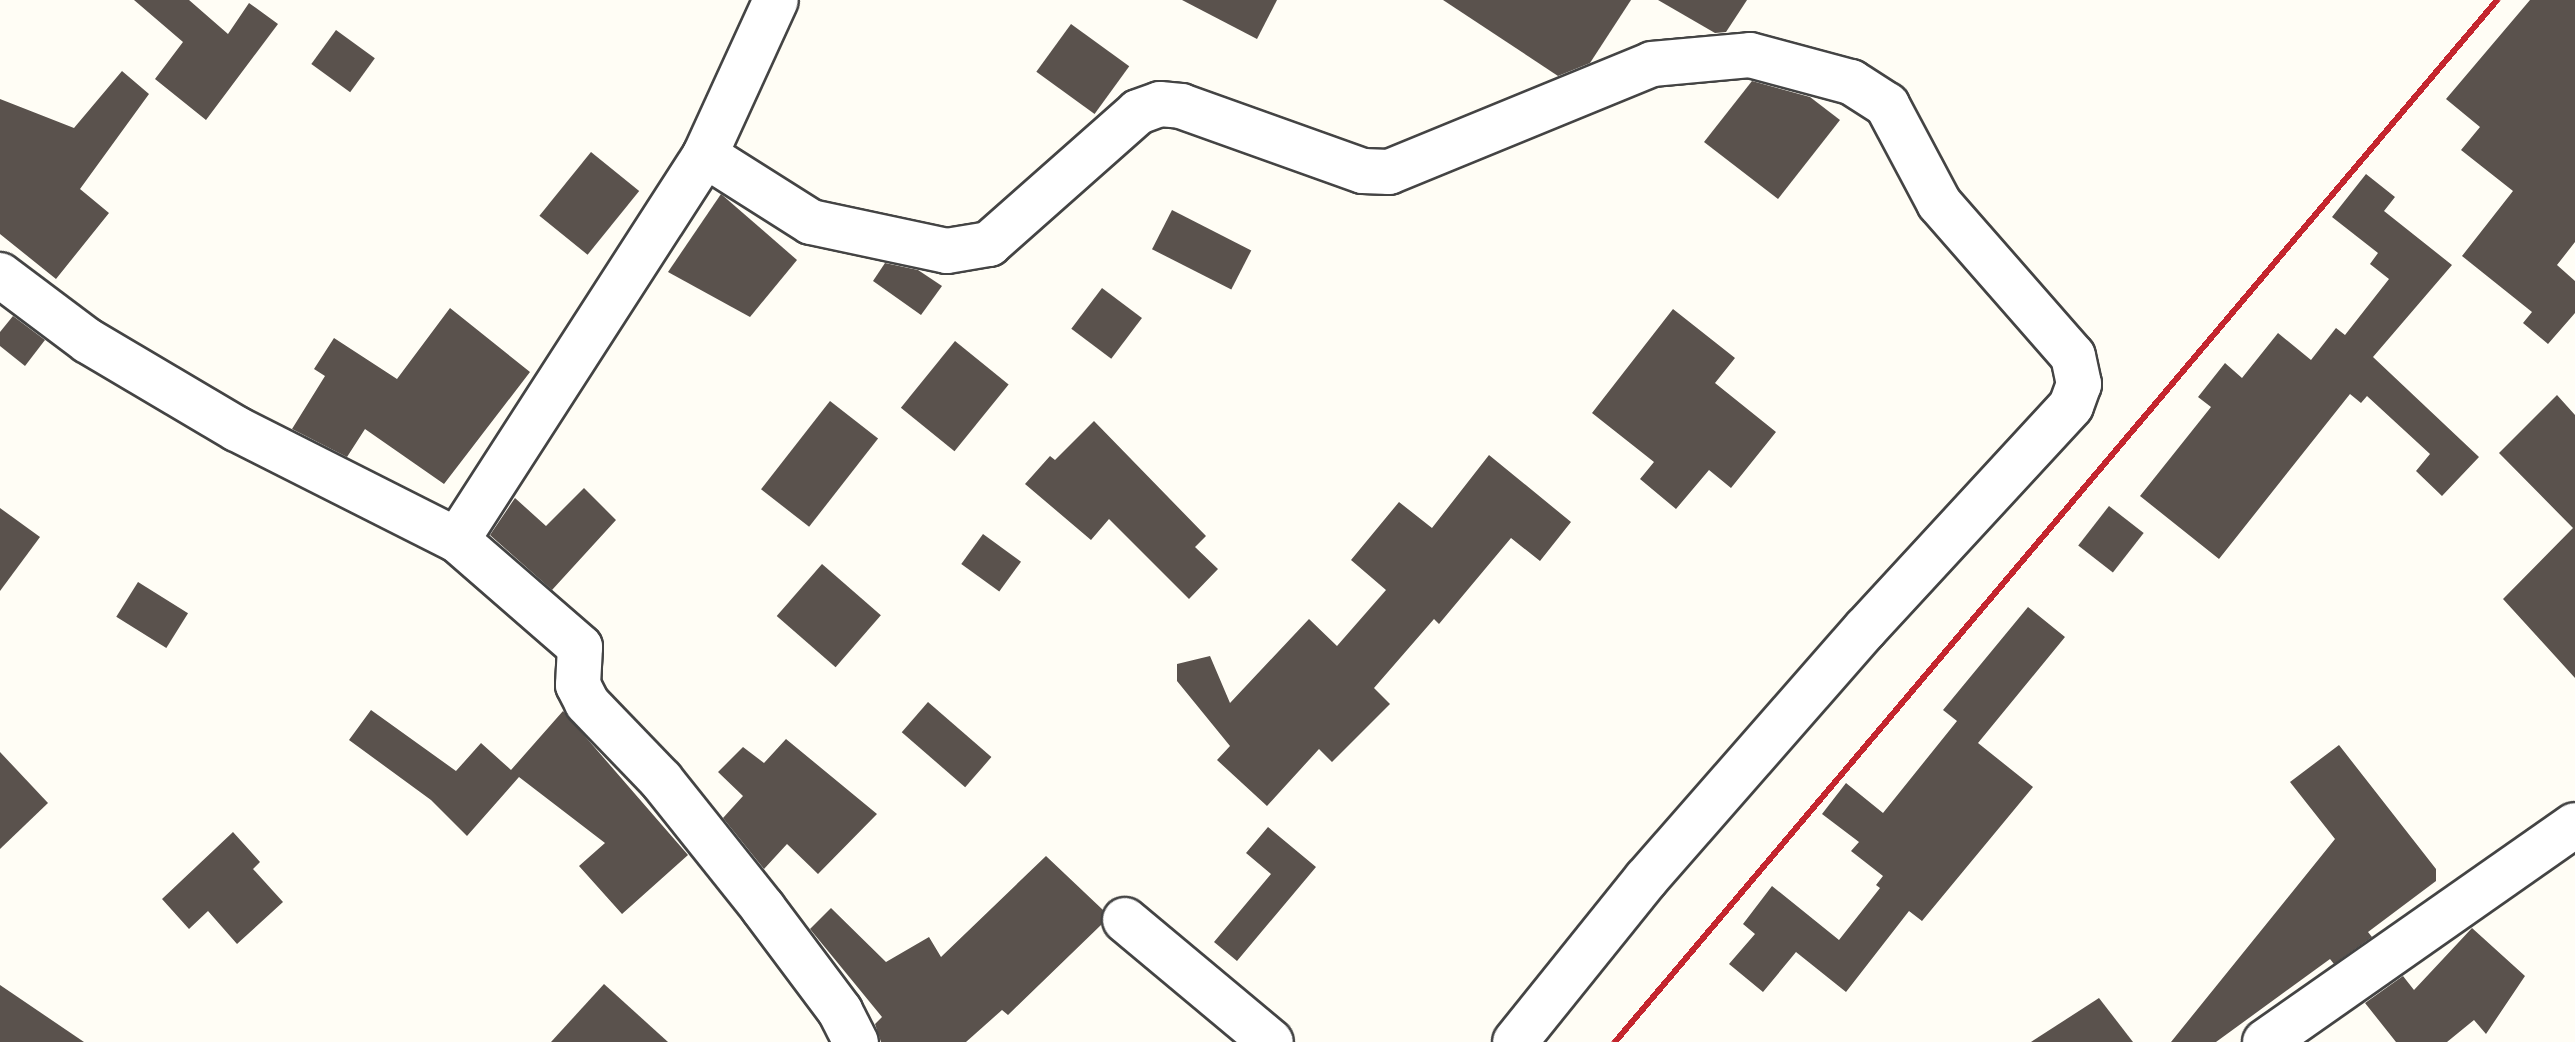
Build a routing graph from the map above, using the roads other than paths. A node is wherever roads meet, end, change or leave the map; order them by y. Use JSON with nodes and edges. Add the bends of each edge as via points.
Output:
{"nodes":[{"id":1,"x":776,"y":0,"type":"edge"},
{"id":2,"x":705,"y":155,"type":"junction"},
{"id":3,"x":0,"y":275,"type":"edge"},
{"id":4,"x":457,"y":540,"type":"junction"},
{"id":5,"x":2567,"y":847,"type":"edge"},
{"id":6,"x":1125,"y":920,"type":"dead end"},
{"id":7,"x":856,"y":1042,"type":"edge"},
{"id":8,"x":1271,"y":1042,"type":"edge"},
{"id":9,"x":1515,"y":1042,"type":"edge"},
{"id":10,"x":2265,"y":1042,"type":"edge"}],
"edges":[{"from":1,"to":2,"type":"street"},
{"from":2,"to":4,"type":"street"},
{"from":2,"to":9,"type":"street","via":[[811,222],[947,251],[989,244],[1138,112],[1160,104],[1181,106],[1363,171],[1389,172],[1652,64],[1750,55],[1851,82],[1887,105],[1939,203],[2073,356],[2079,384],[2071,406],[1854,641],[1646,879]]},
{"from":3,"to":4,"type":"street","via":[[88,341],[237,429]]},
{"from":4,"to":7,"type":"street","via":[[580,647],[578,685],[587,703],[661,780],[763,908],[840,1011]]},
{"from":5,"to":10,"type":"street"},
{"from":6,"to":8,"type":"street"}]}
